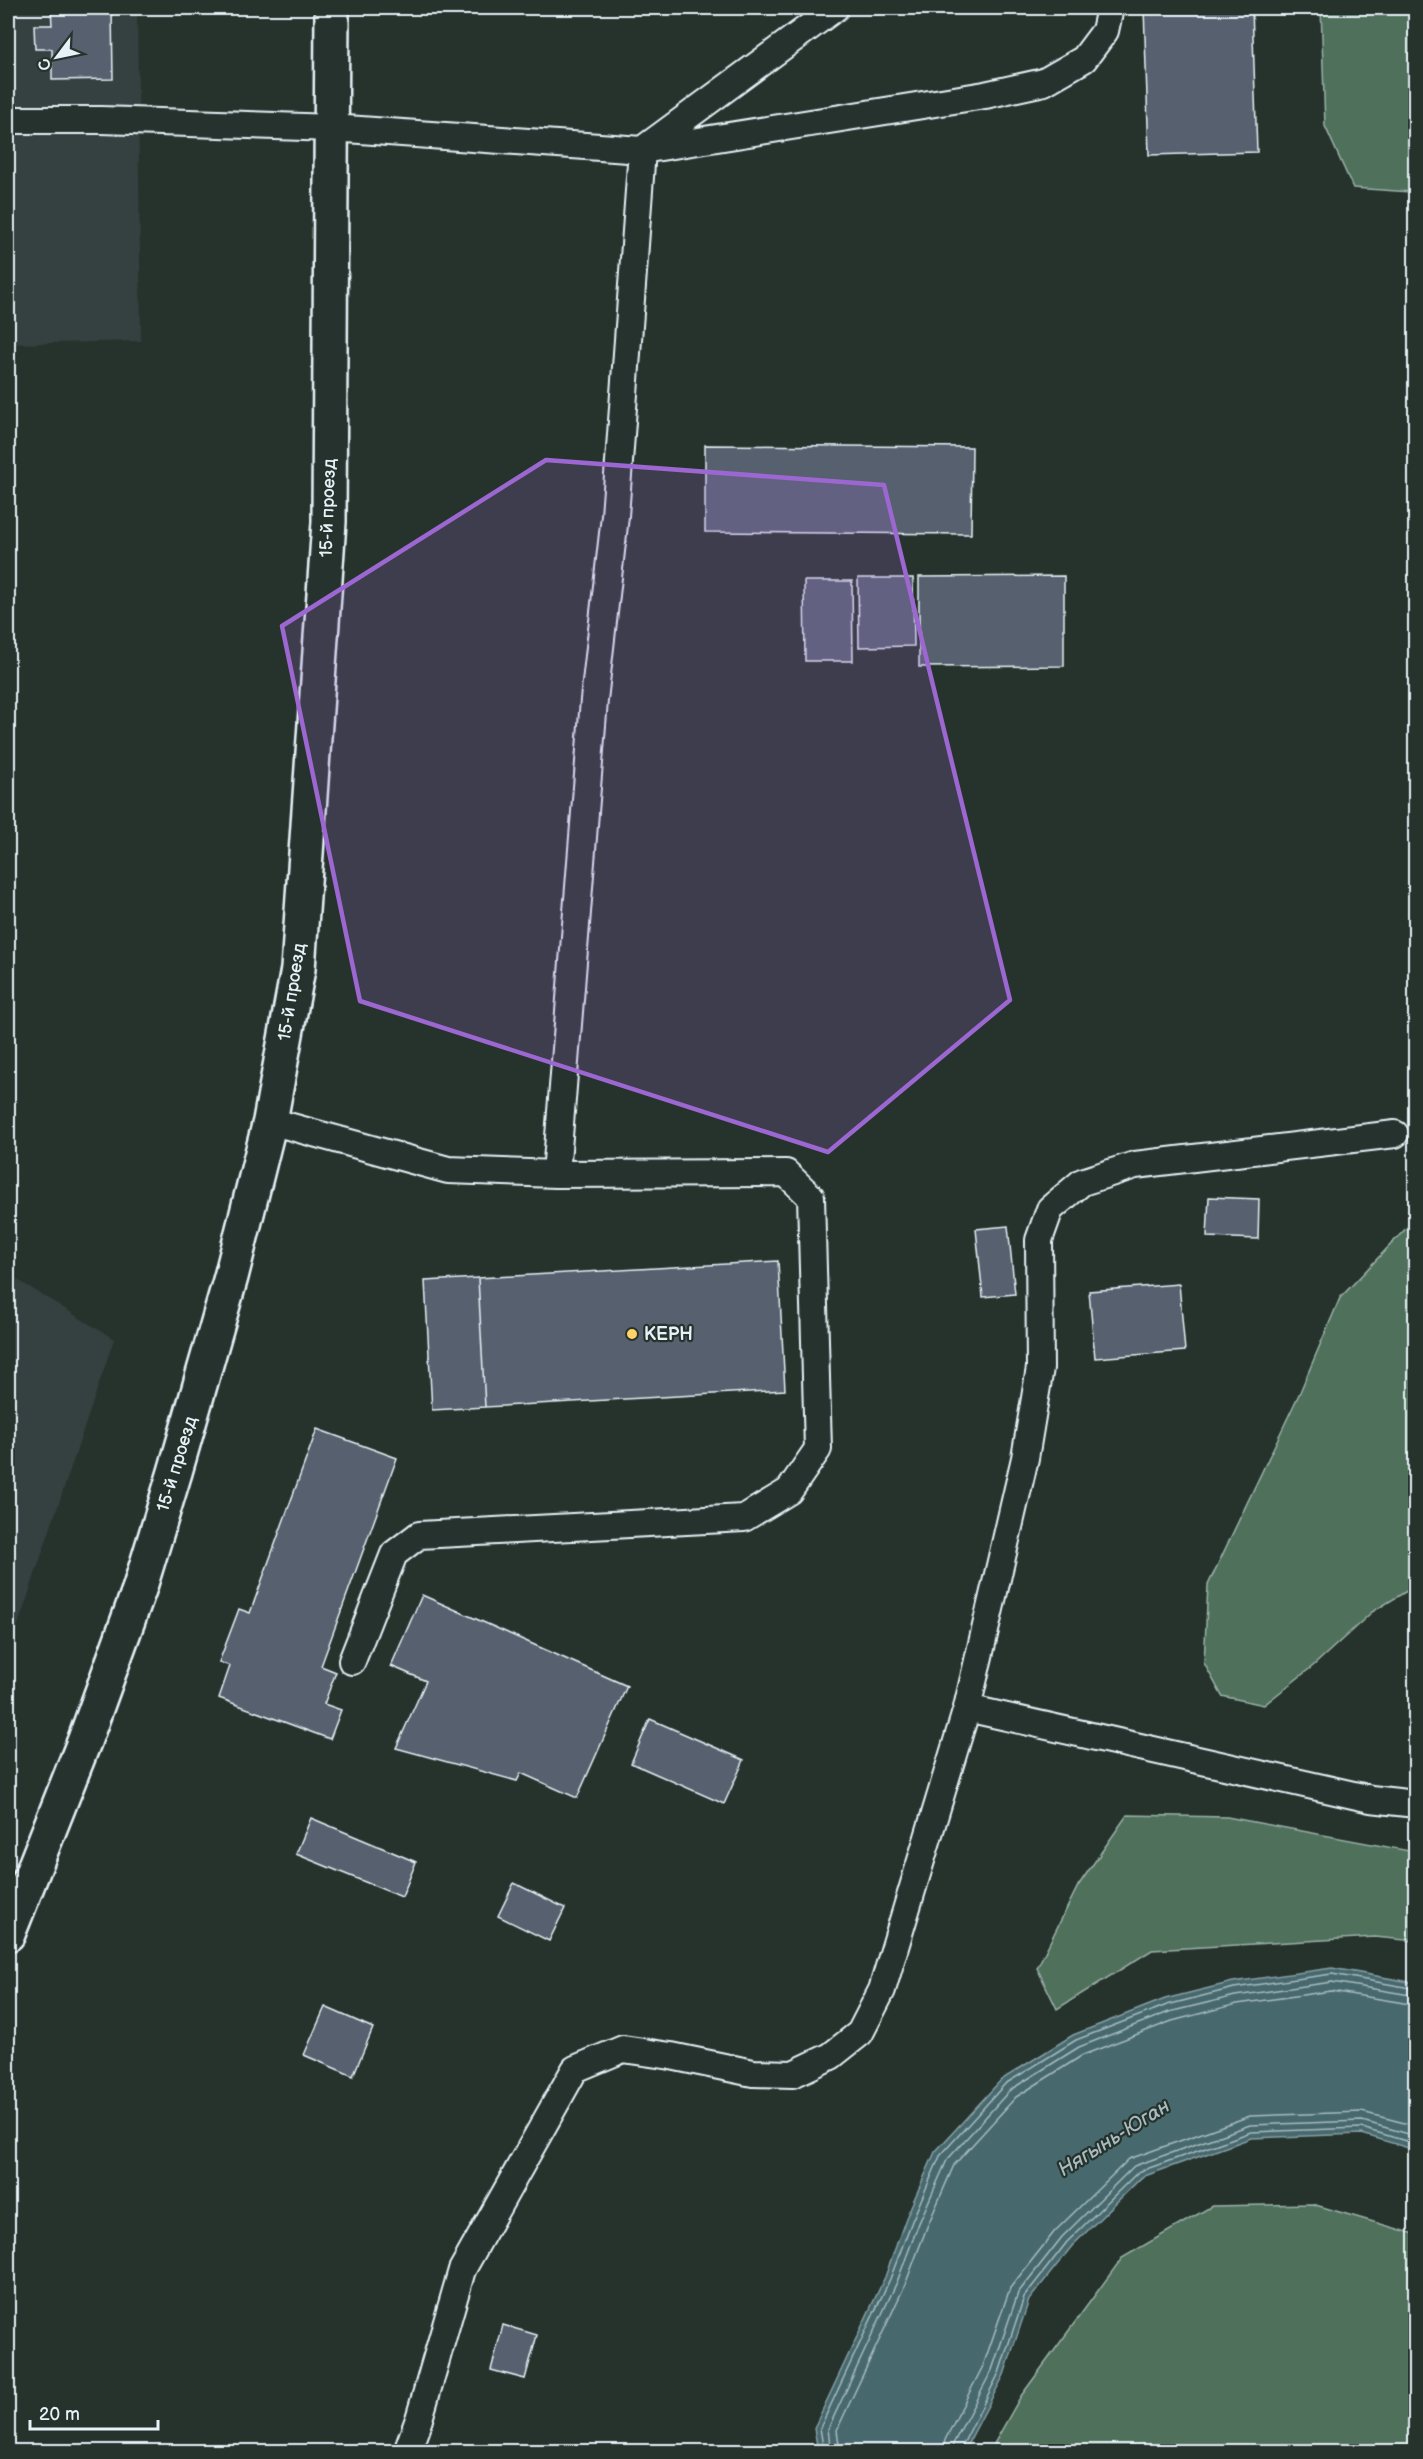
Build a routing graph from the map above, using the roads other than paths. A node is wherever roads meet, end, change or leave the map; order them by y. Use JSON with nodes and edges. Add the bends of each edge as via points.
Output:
{"nodes":[{"id":1,"x":332,"y":8,"type":"edge"},
{"id":2,"x":835,"y":8,"type":"edge"},
{"id":3,"x":1110,"y":8,"type":"edge"},
{"id":4,"x":8,"y":120,"type":"edge"},
{"id":5,"x":332,"y":128,"type":"junction"},
{"id":6,"x":642,"y":150,"type":"junction"},
{"id":7,"x":270,"y":1121,"type":"junction"},
{"id":8,"x":1395,"y":1134,"type":"dead end"},
{"id":9,"x":556,"y":1174,"type":"junction"},
{"id":10,"x":352,"y":1661,"type":"dead end"},
{"id":11,"x":967,"y":1708,"type":"junction"},
{"id":12,"x":1416,"y":1804,"type":"edge"},
{"id":13,"x":8,"y":1934,"type":"edge"},
{"id":14,"x":407,"y":2451,"type":"edge"}],
"edges":[{"from":1,"to":5,"type":"main road","name":"15-й проезд"},
{"from":2,"to":6,"type":"lane"},
{"from":3,"to":6,"type":"lane","via":[[1105,31],[1084,59],[1044,82]]},
{"from":4,"to":5,"type":"lane"},
{"from":5,"to":6,"type":"lane"},
{"from":5,"to":7,"type":"main road","name":"15-й проезд","via":[[328,522],[298,969]]},
{"from":6,"to":9,"type":"lane","via":[[615,516],[594,700]]},
{"from":7,"to":9,"type":"lane","via":[[448,1170]]},
{"from":7,"to":13,"type":"main road","name":"15-й проезд","via":[[231,1277],[140,1587],[84,1743]]},
{"from":8,"to":11,"type":"lane","via":[[1135,1166],[1082,1182],[1050,1209],[1039,1240],[1040,1368],[1025,1458]]},
{"from":9,"to":10,"type":"lane","via":[[786,1173],[811,1197],[818,1449],[789,1491],[744,1518],[419,1535],[394,1554]]},
{"from":11,"to":12,"type":"lane","via":[[1371,1799]]},
{"from":11,"to":14,"type":"lane","via":[[882,1990],[860,2033],[831,2056],[794,2074],[753,2073],[623,2049],[575,2069],[462,2270]]}]}
